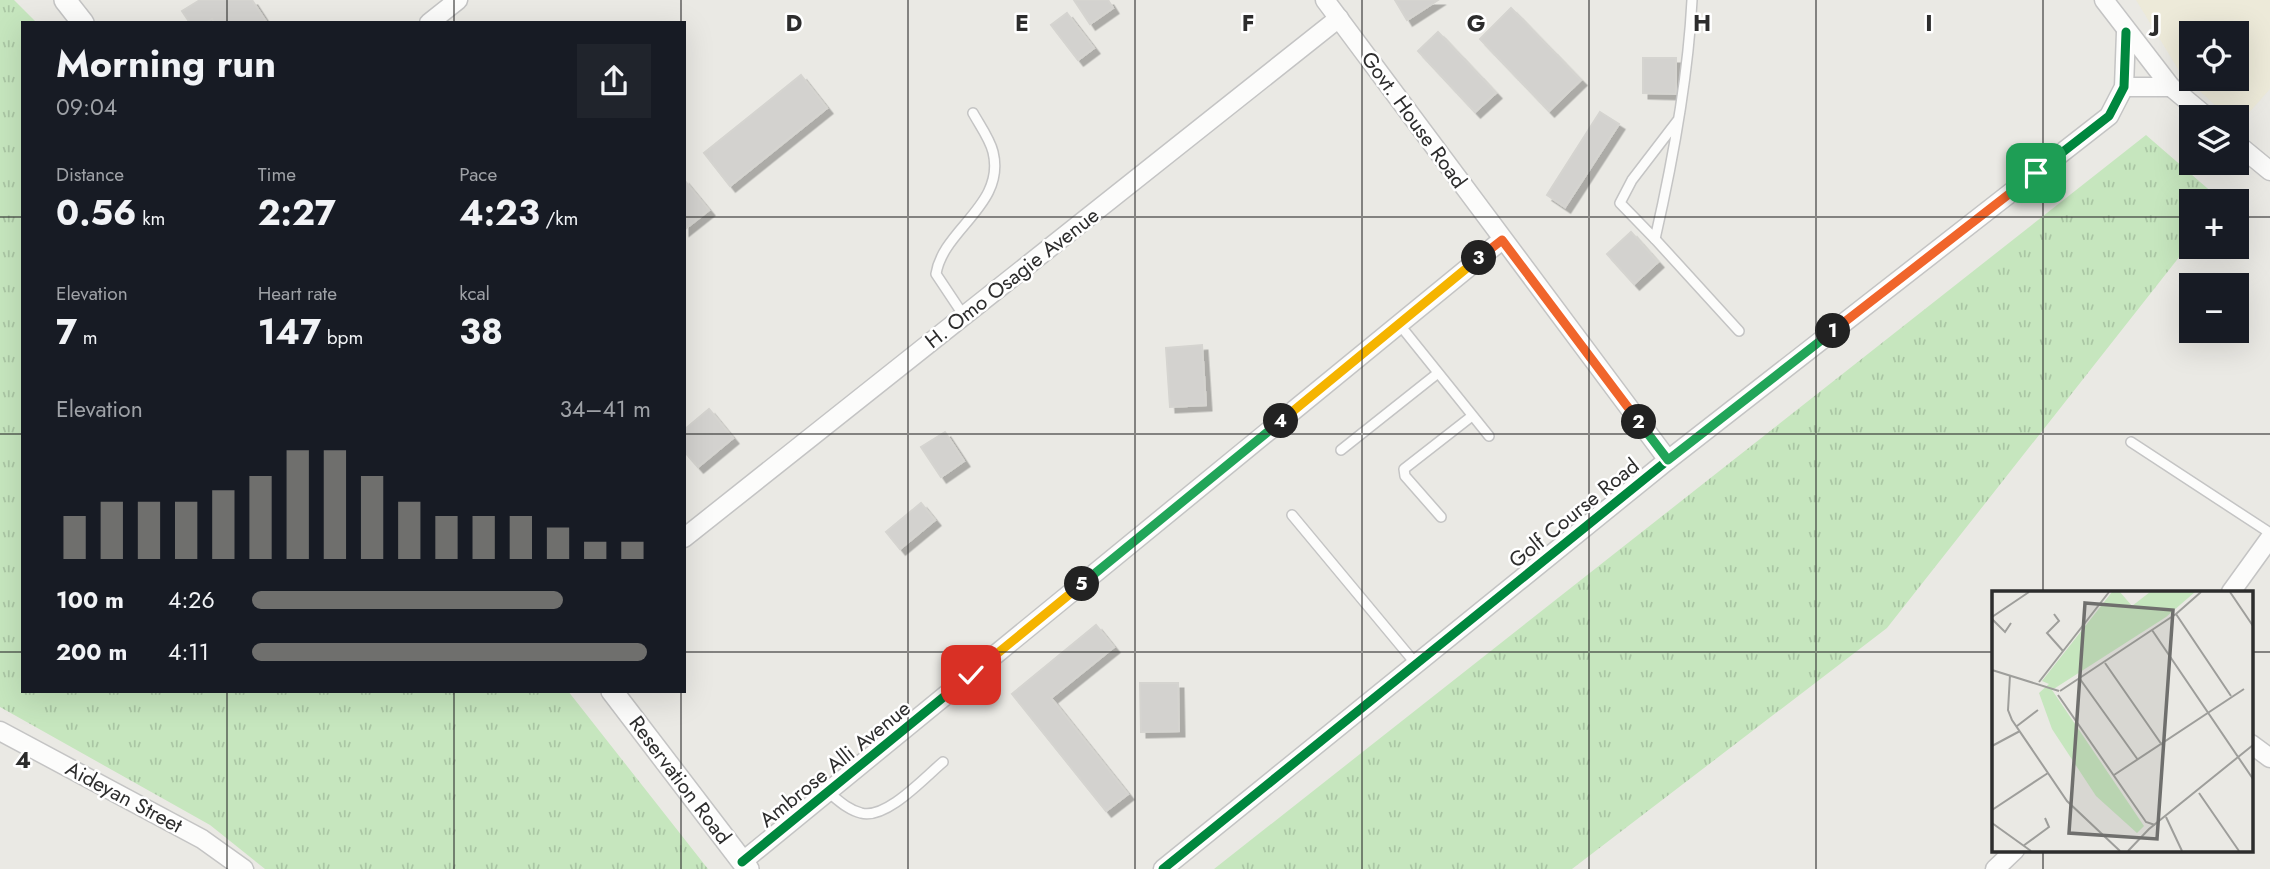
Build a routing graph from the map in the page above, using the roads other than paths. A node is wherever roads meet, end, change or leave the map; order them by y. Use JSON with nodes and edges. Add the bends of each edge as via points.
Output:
{"nodes":[{"id":1,"x":65,"y":0,"type":"edge"},
{"id":2,"x":458,"y":0,"type":"edge"},
{"id":3,"x":1325,"y":0,"type":"edge"},
{"id":4,"x":1692,"y":0,"type":"edge"},
{"id":5,"x":2104,"y":0,"type":"edge"},
{"id":6,"x":1339,"y":18,"type":"junction"},
{"id":7,"x":81,"y":21,"type":"edge"},
{"id":8,"x":432,"y":21,"type":"edge"},
{"id":9,"x":2126,"y":32,"type":"junction"},
{"id":10,"x":2124,"y":87,"type":"junction"},
{"id":11,"x":2171,"y":87,"type":"junction"},
{"id":12,"x":2193,"y":105,"type":"edge"},
{"id":13,"x":972,"y":113,"type":"dead end"},
{"id":14,"x":1678,"y":120,"type":"junction"},
{"id":15,"x":2249,"y":154,"type":"edge"},
{"id":16,"x":2270,"y":171,"type":"edge"},
{"id":17,"x":1655,"y":239,"type":"junction"},
{"id":18,"x":1502,"y":240,"type":"junction"},
{"id":19,"x":964,"y":316,"type":"junction"},
{"id":20,"x":1399,"y":324,"type":"junction"},
{"id":21,"x":1739,"y":331,"type":"dead end"},
{"id":22,"x":1438,"y":373,"type":"junction"},
{"id":23,"x":1472,"y":416,"type":"junction"},
{"id":24,"x":1489,"y":436,"type":"dead end"},
{"id":25,"x":2132,"y":442,"type":"dead end"},
{"id":26,"x":1341,"y":450,"type":"dead end"},
{"id":27,"x":1668,"y":460,"type":"junction"},
{"id":28,"x":1292,"y":515,"type":"dead end"},
{"id":29,"x":1441,"y":517,"type":"dead end"},
{"id":30,"x":686,"y":536,"type":"edge"},
{"id":31,"x":2270,"y":536,"type":"edge"},
{"id":32,"x":2232,"y":591,"type":"edge"},
{"id":33,"x":1416,"y":664,"type":"junction"},
{"id":34,"x":614,"y":693,"type":"edge"},
{"id":35,"x":0,"y":731,"type":"edge"},
{"id":36,"x":2252,"y":745,"type":"edge"},
{"id":37,"x":2270,"y":758,"type":"edge"},
{"id":38,"x":943,"y":762,"type":"dead end"},
{"id":39,"x":828,"y":792,"type":"junction"},
{"id":40,"x":2013,"y":852,"type":"edge"},
{"id":41,"x":745,"y":866,"type":"edge"},
{"id":42,"x":244,"y":869,"type":"edge"},
{"id":43,"x":1163,"y":869,"type":"edge"},
{"id":44,"x":1995,"y":869,"type":"edge"}],
"edges":[{"from":1,"to":7,"type":"street"},
{"from":2,"to":8,"type":"street"},
{"from":3,"to":6,"type":"street","name":"Govt. House Road"},
{"from":4,"to":14,"type":"lane"},
{"from":5,"to":9,"type":"street"},
{"from":6,"to":18,"type":"street","name":"Govt. House Road"},
{"from":6,"to":19,"type":"street","name":"H. Omo Osagie Avenue"},
{"from":9,"to":10,"type":"street","name":"Golf Course Road"},
{"from":9,"to":11,"type":"street"},
{"from":10,"to":11,"type":"street"},
{"from":10,"to":27,"type":"street","name":"Golf Course Road","via":[[2109,116]]},
{"from":11,"to":12,"type":"street"},
{"from":13,"to":19,"type":"lane","via":[[993,152],[993,177],[986,197],[944,254],[936,274]]},
{"from":14,"to":17,"type":"lane"},
{"from":14,"to":17,"type":"lane","via":[[1620,203]]},
{"from":15,"to":16,"type":"street"},
{"from":17,"to":21,"type":"lane"},
{"from":18,"to":20,"type":"street","name":"Ambrose Alli Avenue"},
{"from":18,"to":27,"type":"street","name":"Govt. House Road"},
{"from":19,"to":30,"type":"street","name":"H. Omo Osagie Avenue"},
{"from":20,"to":22,"type":"lane"},
{"from":20,"to":39,"type":"street","name":"Ambrose Alli Avenue"},
{"from":22,"to":23,"type":"lane"},
{"from":22,"to":26,"type":"lane"},
{"from":23,"to":24,"type":"lane"},
{"from":23,"to":29,"type":"lane","via":[[1404,469]]},
{"from":25,"to":31,"type":"lane"},
{"from":27,"to":33,"type":"street","name":"Golf Course Road"},
{"from":28,"to":33,"type":"lane"},
{"from":31,"to":32,"type":"street"},
{"from":33,"to":43,"type":"street","name":"Golf Course Road"},
{"from":34,"to":41,"type":"street","name":"Reservation Road"},
{"from":35,"to":42,"type":"street","name":"Aideyan Street","via":[[202,839]]},
{"from":36,"to":37,"type":"street"},
{"from":38,"to":39,"type":"lane","via":[[873,815],[848,807]]},
{"from":39,"to":41,"type":"street","name":"Ambrose Alli Avenue"},
{"from":40,"to":44,"type":"street"}]}
